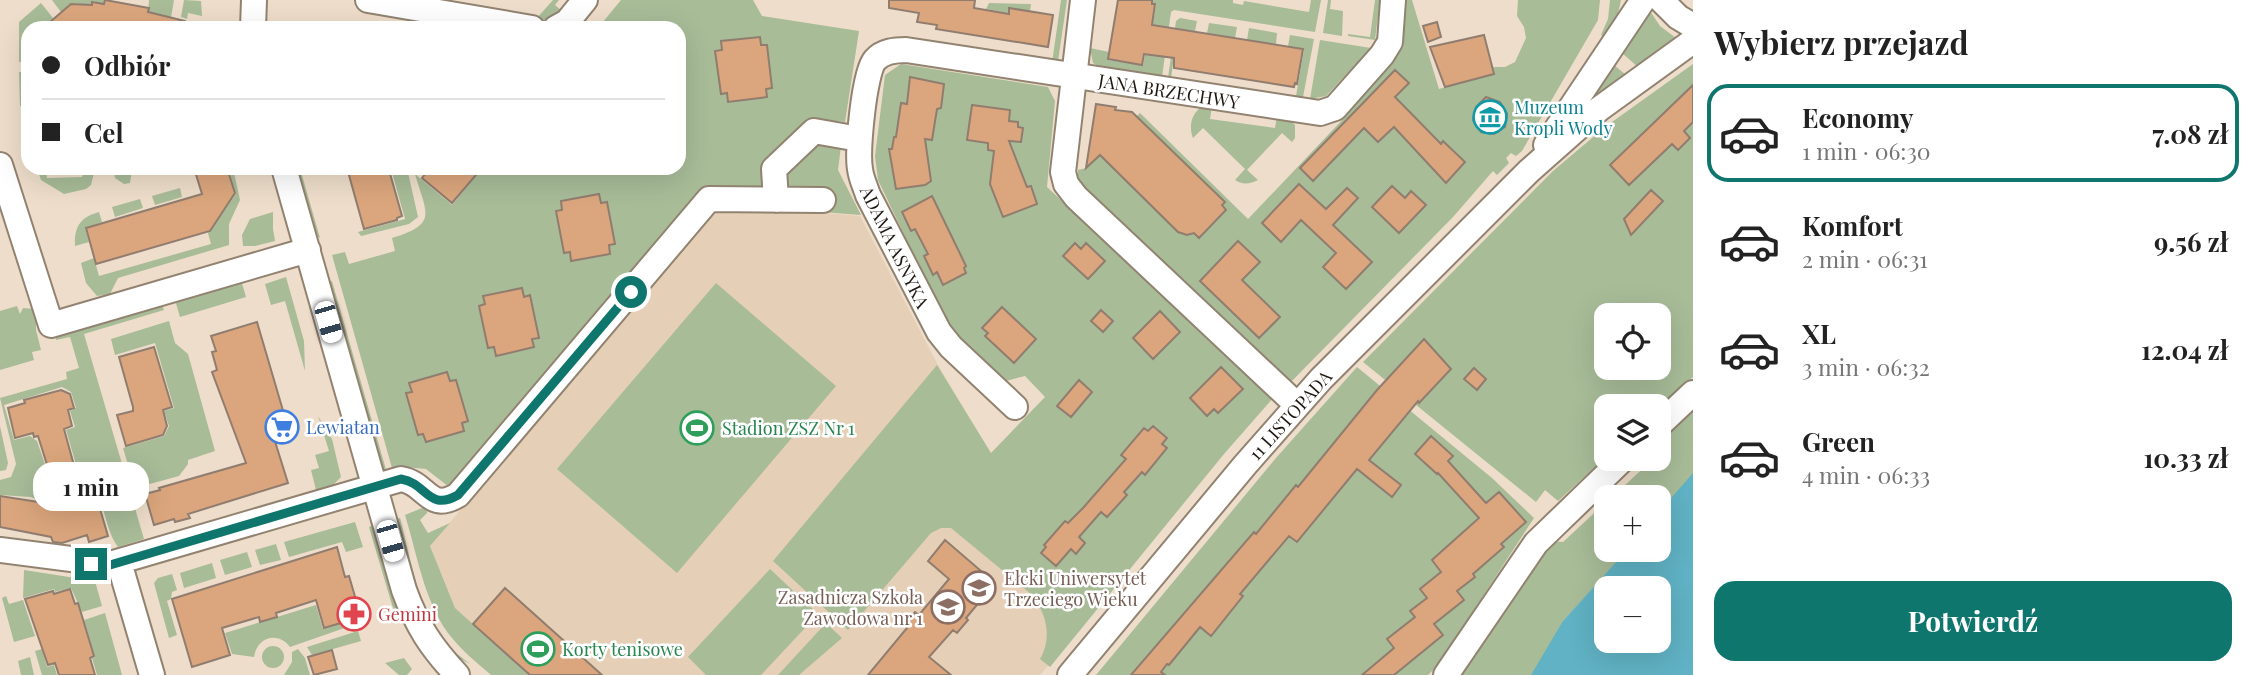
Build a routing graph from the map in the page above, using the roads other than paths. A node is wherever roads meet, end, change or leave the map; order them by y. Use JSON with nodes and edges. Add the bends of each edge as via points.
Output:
{"nodes":[{"id":1,"x":254,"y":0,"type":"edge"},
{"id":2,"x":368,"y":0,"type":"edge"},
{"id":3,"x":585,"y":0,"type":"edge"},
{"id":4,"x":1083,"y":0,"type":"edge"},
{"id":5,"x":1393,"y":0,"type":"edge"},
{"id":6,"x":1643,"y":0,"type":"edge"},
{"id":7,"x":1661,"y":0,"type":"edge"},
{"id":8,"x":253,"y":21,"type":"edge"},
{"id":9,"x":491,"y":21,"type":"edge"},
{"id":10,"x":567,"y":21,"type":"edge"},
{"id":11,"x":1693,"y":26,"type":"edge"},
{"id":12,"x":1693,"y":41,"type":"edge"},
{"id":13,"x":878,"y":57,"type":"joint"},
{"id":14,"x":1074,"y":77,"type":"junction"},
{"id":15,"x":859,"y":139,"type":"junction"},
{"id":16,"x":0,"y":165,"type":"edge"},
{"id":17,"x":1529,"y":171,"type":"junction"},
{"id":18,"x":286,"y":175,"type":"edge"},
{"id":19,"x":776,"y":200,"type":"junction"},
{"id":20,"x":823,"y":200,"type":"dead end"},
{"id":21,"x":308,"y":250,"type":"junction"},
{"id":22,"x":1693,"y":393,"type":"edge"},
{"id":23,"x":1296,"y":404,"type":"junction"},
{"id":24,"x":1014,"y":407,"type":"dead end"},
{"id":25,"x":1671,"y":414,"type":"edge"},
{"id":26,"x":1611,"y":471,"type":"edge"},
{"id":27,"x":374,"y":486,"type":"junction"},
{"id":28,"x":0,"y":550,"type":"edge"},
{"id":29,"x":118,"y":562,"type":"junction"},
{"id":30,"x":152,"y":675,"type":"edge"},
{"id":31,"x":457,"y":675,"type":"edge"},
{"id":32,"x":1070,"y":675,"type":"edge"},
{"id":33,"x":1446,"y":675,"type":"edge"}],
"edges":[{"from":1,"to":8,"type":"street"},
{"from":2,"to":9,"type":"street"},
{"from":3,"to":10,"type":"street"},
{"from":4,"to":14,"type":"street"},
{"from":5,"to":14,"type":"street","name":"JANA BRZECHWY","via":[[1390,42],[1328,111],[1312,113]]},
{"from":6,"to":17,"type":"street","name":"11 LISTOPADA"},
{"from":7,"to":11,"type":"street"},
{"from":12,"to":17,"type":"street","name":"11 LISTOPADA","via":[[1599,109]]},
{"from":13,"to":14,"type":"street","name":"JANA BRZECHWY","via":[[906,50]]},
{"from":13,"to":15,"type":"street","name":"ADAMA ASNYKA","via":[[869,73]]},
{"from":14,"to":23,"type":"street","via":[[1063,172],[1070,190]]},
{"from":15,"to":19,"type":"street","via":[[814,131],[774,169]]},
{"from":15,"to":24,"type":"street","name":"ADAMA ASNYKA","via":[[861,177],[929,314],[945,340]]},
{"from":16,"to":21,"type":"street","via":[[51,325]]},
{"from":17,"to":23,"type":"street","name":"11 LISTOPADA"},
{"from":18,"to":21,"type":"street"},
{"from":19,"to":20,"type":"street"},
{"from":19,"to":27,"type":"street","via":[[709,200],[458,495],[436,501],[411,481],[401,479]]},
{"from":21,"to":27,"type":"street"},
{"from":22,"to":25,"type":"street"},
{"from":23,"to":32,"type":"street","name":"11 LISTOPADA"},
{"from":26,"to":33,"type":"street","via":[[1536,543]]},
{"from":27,"to":29,"type":"street"},
{"from":27,"to":31,"type":"street","via":[[412,613],[432,648]]},
{"from":28,"to":29,"type":"street","via":[[102,565]]},
{"from":29,"to":30,"type":"street"}]}
